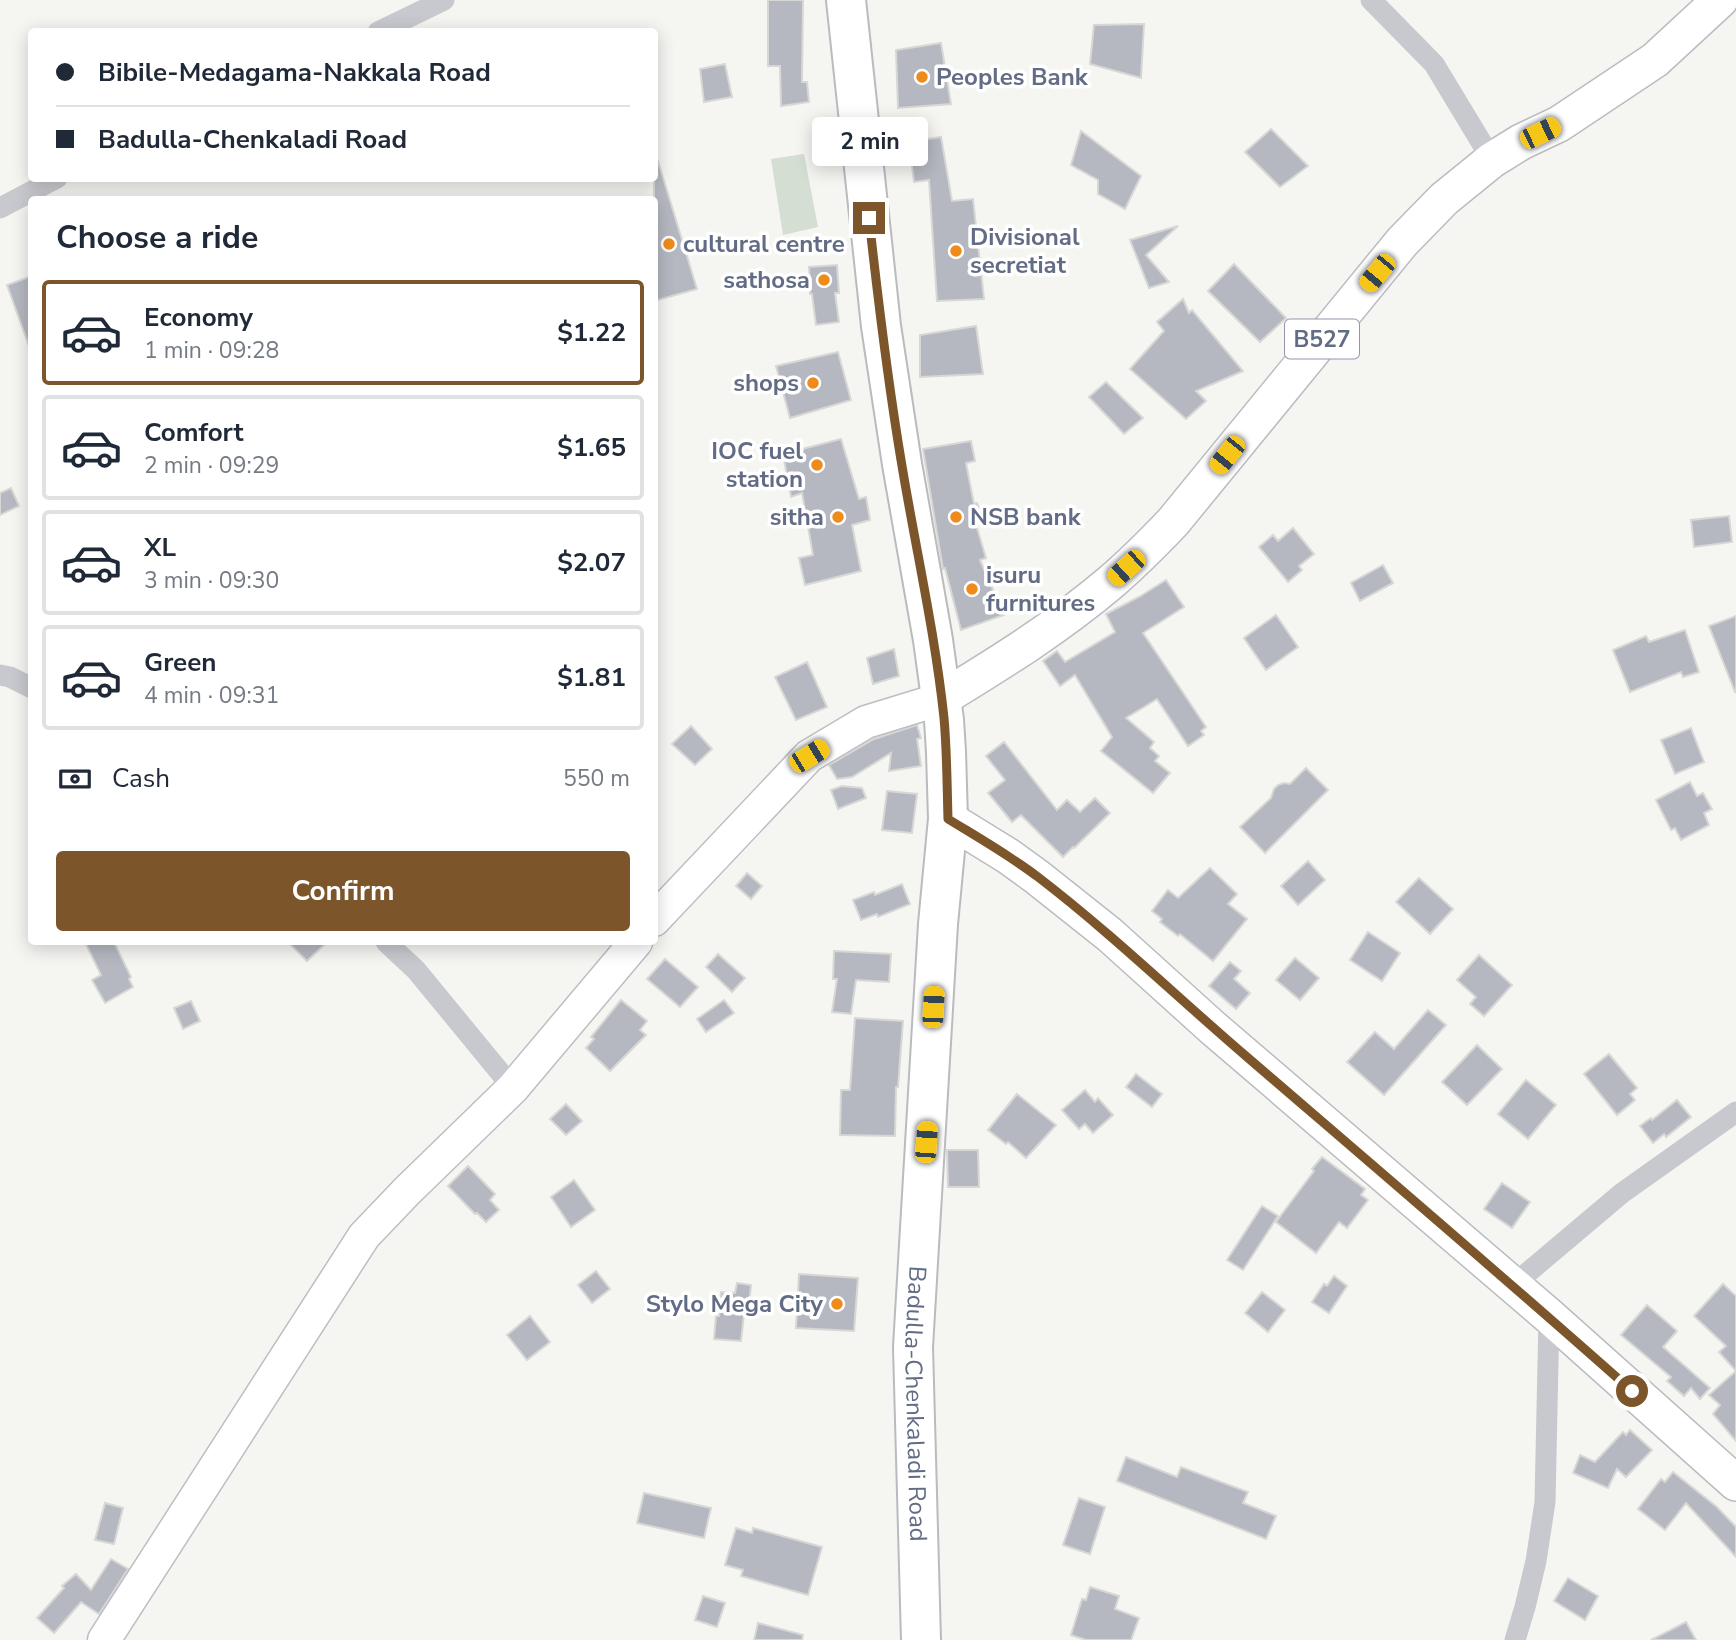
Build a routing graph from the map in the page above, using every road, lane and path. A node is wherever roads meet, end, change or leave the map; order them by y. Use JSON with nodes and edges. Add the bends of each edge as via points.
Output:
{"nodes":[{"id":1,"x":444,"y":0,"type":"edge"},
{"id":2,"x":846,"y":0,"type":"edge"},
{"id":3,"x":1371,"y":0,"type":"edge"},
{"id":4,"x":1720,"y":0,"type":"edge"},
{"id":5,"x":386,"y":28,"type":"edge"},
{"id":6,"x":1492,"y":160,"type":"junction"},
{"id":7,"x":50,"y":182,"type":"edge"},
{"id":8,"x":0,"y":208,"type":"edge"},
{"id":9,"x":0,"y":675,"type":"edge"},
{"id":10,"x":28,"y":686,"type":"edge"},
{"id":11,"x":942,"y":699,"type":"junction"},
{"id":12,"x":948,"y":819,"type":"junction"},
{"id":13,"x":658,"y":916,"type":"edge"},
{"id":14,"x":389,"y":945,"type":"edge"},
{"id":15,"x":633,"y":945,"type":"edge"},
{"id":16,"x":513,"y":1088,"type":"junction"},
{"id":17,"x":1736,"y":1112,"type":"edge"},
{"id":18,"x":1513,"y":1285,"type":"junction"},
{"id":19,"x":1549,"y":1317,"type":"junction"},
{"id":20,"x":1736,"y":1483,"type":"edge"},
{"id":21,"x":104,"y":1640,"type":"edge"},
{"id":22,"x":921,"y":1640,"type":"edge"},
{"id":23,"x":1516,"y":1640,"type":"edge"}],
"edges":[{"from":1,"to":5,"type":"street"},
{"from":2,"to":11,"type":"highway","name":"Badulla-Chenkaladi Road","via":[[881,326]]},
{"from":3,"to":6,"type":"street","via":[[1434,64]]},
{"from":4,"to":6,"type":"main road","number":"B527","via":[[1655,60],[1559,124]]},
{"from":6,"to":11,"type":"main road","number":"B527","via":[[1402,242],[1142,554],[1071,614]]},
{"from":7,"to":8,"type":"street"},
{"from":9,"to":10,"type":"street"},
{"from":11,"to":12,"type":"highway","name":"Badulla-Chenkaladi Road"},
{"from":11,"to":13,"type":"street","via":[[866,722],[809,756]]},
{"from":12,"to":18,"type":"main road","via":[[1009,856],[1110,935]]},
{"from":12,"to":22,"type":"highway","name":"Badulla-Chenkaladi Road","via":[[913,1347]]},
{"from":14,"to":16,"type":"street","via":[[416,970]]},
{"from":15,"to":16,"type":"street"},
{"from":16,"to":21,"type":"street","via":[[364,1236]]},
{"from":17,"to":18,"type":"street","via":[[1622,1193]]},
{"from":18,"to":19,"type":"main road"},
{"from":19,"to":20,"type":"main road"},
{"from":19,"to":23,"type":"street","via":[[1545,1502]]}]}
